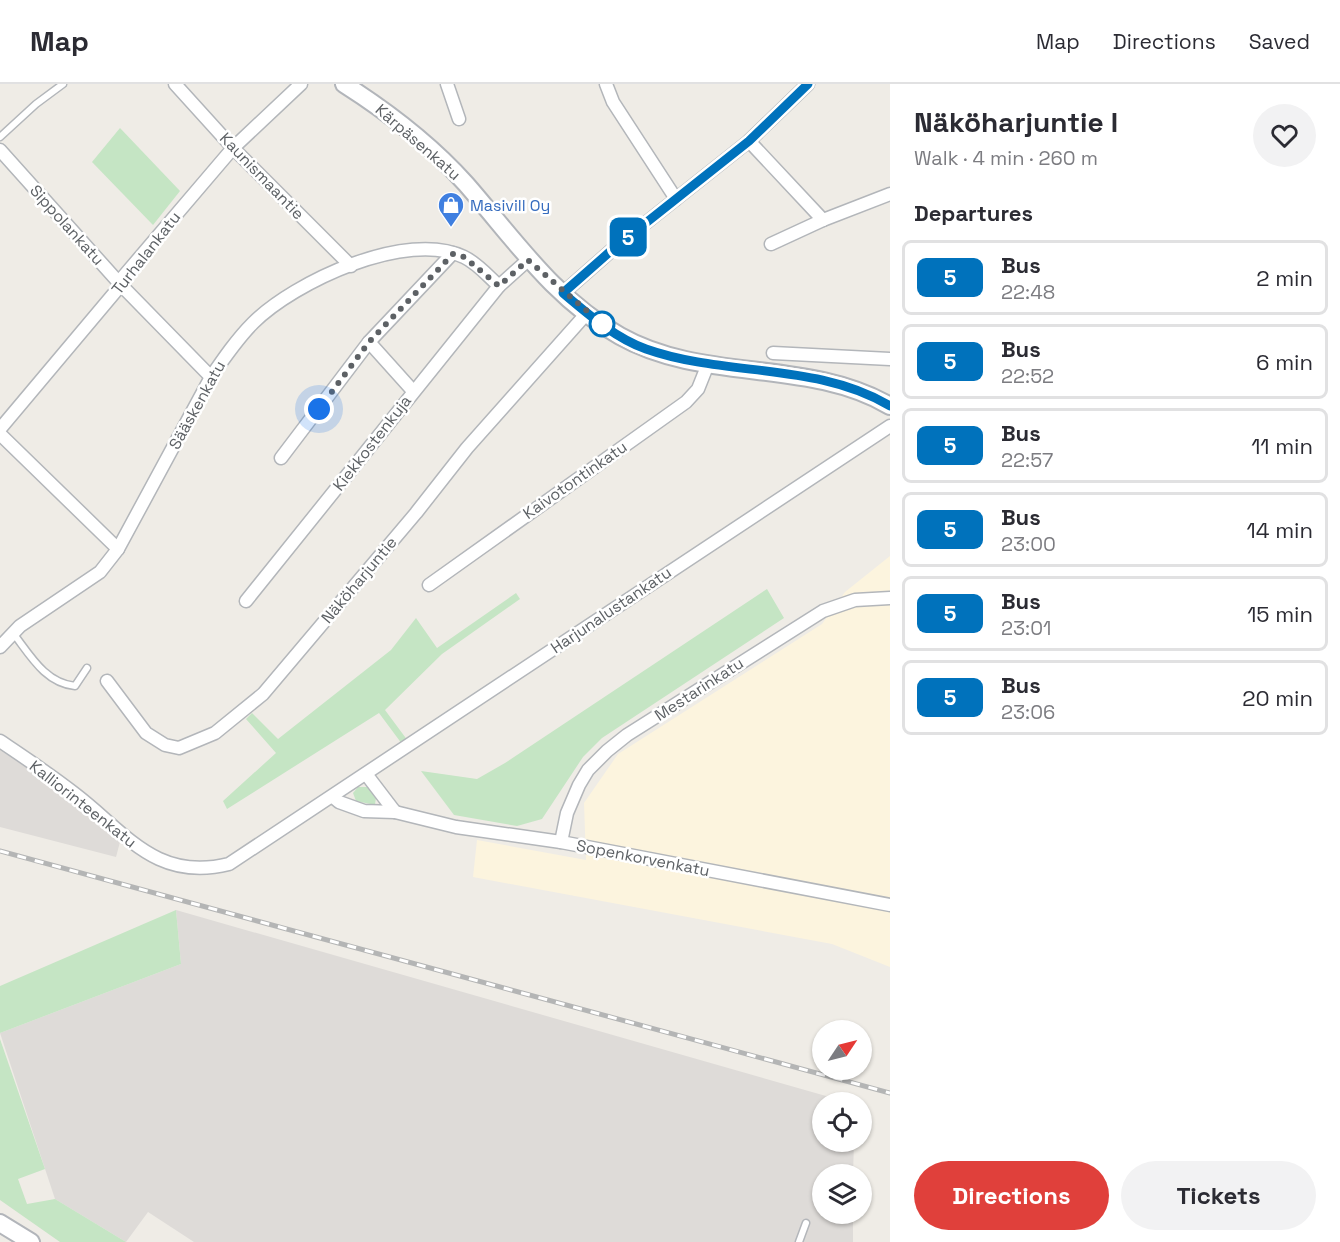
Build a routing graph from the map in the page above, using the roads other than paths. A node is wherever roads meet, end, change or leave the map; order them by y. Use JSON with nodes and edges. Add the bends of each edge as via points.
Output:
{"nodes":[{"id":1,"x":63,"y":84,"type":"edge"},
{"id":2,"x":175,"y":84,"type":"edge"},
{"id":3,"x":301,"y":84,"type":"edge"},
{"id":4,"x":344,"y":84,"type":"edge"},
{"id":5,"x":447,"y":84,"type":"edge"},
{"id":6,"x":606,"y":84,"type":"edge"},
{"id":7,"x":808,"y":84,"type":"edge"},
{"id":8,"x":459,"y":119,"type":"dead end"},
{"id":9,"x":0,"y":138,"type":"edge"},
{"id":10,"x":749,"y":141,"type":"junction"},
{"id":11,"x":233,"y":148,"type":"junction"},
{"id":12,"x":0,"y":150,"type":"edge"},
{"id":13,"x":890,"y":194,"type":"edge"},
{"id":14,"x":676,"y":199,"type":"junction"},
{"id":15,"x":823,"y":220,"type":"junction"},
{"id":16,"x":771,"y":244,"type":"dead end"},
{"id":17,"x":453,"y":254,"type":"junction"},
{"id":18,"x":528,"y":260,"type":"junction"},
{"id":19,"x":351,"y":266,"type":"junction"},
{"id":20,"x":121,"y":285,"type":"junction"},
{"id":21,"x":499,"y":286,"type":"junction"},
{"id":22,"x":563,"y":293,"type":"junction"},
{"id":23,"x":587,"y":313,"type":"junction"},
{"id":24,"x":369,"y":342,"type":"junction"},
{"id":25,"x":773,"y":353,"type":"dead end"},
{"id":26,"x":890,"y":359,"type":"edge"},
{"id":27,"x":708,"y":364,"type":"junction"},
{"id":28,"x":211,"y":377,"type":"junction"},
{"id":29,"x":413,"y":392,"type":"junction"},
{"id":30,"x":890,"y":406,"type":"edge"},
{"id":31,"x":890,"y":426,"type":"edge"},
{"id":32,"x":0,"y":429,"type":"edge"},
{"id":33,"x":0,"y":434,"type":"edge"},
{"id":34,"x":281,"y":458,"type":"dead end"},
{"id":35,"x":118,"y":549,"type":"junction"},
{"id":36,"x":429,"y":585,"type":"dead end"},
{"id":37,"x":890,"y":598,"type":"edge"},
{"id":38,"x":246,"y":601,"type":"dead end"},
{"id":39,"x":13,"y":633,"type":"junction"},
{"id":40,"x":0,"y":647,"type":"edge"},
{"id":41,"x":87,"y":668,"type":"dead end"},
{"id":42,"x":107,"y":681,"type":"dead end"},
{"id":43,"x":0,"y":741,"type":"edge"},
{"id":44,"x":366,"y":774,"type":"junction"},
{"id":45,"x":333,"y":797,"type":"junction"},
{"id":46,"x":395,"y":812,"type":"junction"},
{"id":47,"x":561,"y":842,"type":"junction"},
{"id":48,"x":890,"y":905,"type":"edge"},
{"id":49,"x":0,"y":1223,"type":"edge"},
{"id":50,"x":806,"y":1223,"type":"dead end"},
{"id":51,"x":31,"y":1242,"type":"edge"},
{"id":52,"x":799,"y":1242,"type":"edge"}],
"edges":[{"from":1,"to":9,"type":"lane"},
{"from":2,"to":11,"type":"street","name":"Kaunismaantie"},
{"from":3,"to":11,"type":"street","name":"Turhalankatu"},
{"from":4,"to":18,"type":"street","name":"Kärpäsenkatu","via":[[405,128],[465,183]]},
{"from":5,"to":8,"type":"street"},
{"from":6,"to":14,"type":"street","via":[[613,102]]},
{"from":7,"to":10,"type":"street"},
{"from":10,"to":14,"type":"street"},
{"from":10,"to":15,"type":"street"},
{"from":11,"to":19,"type":"street","name":"Kaunismaantie"},
{"from":11,"to":20,"type":"street","name":"Turhalankatu","via":[[123,277]]},
{"from":12,"to":20,"type":"street","name":"Sippolankatu"},
{"from":13,"to":15,"type":"street"},
{"from":14,"to":22,"type":"street"},
{"from":15,"to":16,"type":"street"},
{"from":17,"to":19,"type":"street","name":"Sääskenkatu","via":[[417,249]]},
{"from":17,"to":21,"type":"street","via":[[464,257]]},
{"from":17,"to":24,"type":"street"},
{"from":18,"to":21,"type":"street","name":"Kiekkostenkuja"},
{"from":18,"to":22,"type":"street","name":"Kärpäsenkatu"},
{"from":19,"to":28,"type":"street","name":"Sääskenkatu","via":[[317,279],[269,310],[227,353]]},
{"from":20,"to":28,"type":"street","name":"Sippolankatu"},
{"from":20,"to":32,"type":"street","name":"Turhalankatu"},
{"from":21,"to":29,"type":"street","name":"Kiekkostenkuja"},
{"from":22,"to":23,"type":"street","name":"Kärpäsenkatu"},
{"from":23,"to":27,"type":"street","name":"Kärpäsenkatu","via":[[644,349]]},
{"from":23,"to":42,"type":"street","name":"Näköharjuntie","via":[[467,448],[263,694],[215,733],[179,748],[165,745],[146,733]]},
{"from":24,"to":29,"type":"street"},
{"from":24,"to":34,"type":"street"},
{"from":25,"to":26,"type":"street"},
{"from":27,"to":30,"type":"street","name":"Kärpäsenkatu","via":[[820,380],[856,390]]},
{"from":27,"to":36,"type":"street","name":"Kaivotontinkatu","via":[[698,388],[686,402]]},
{"from":28,"to":35,"type":"street","name":"Sääskenkatu"},
{"from":29,"to":38,"type":"street","name":"Kiekkostenkuja"},
{"from":31,"to":44,"type":"street","name":"Harjunalustankatu"},
{"from":33,"to":35,"type":"street"},
{"from":35,"to":39,"type":"street","name":"Sääskenkatu","via":[[100,572]]},
{"from":37,"to":47,"type":"street","name":"Mestarinkatu","via":[[855,600],[823,611],[627,735],[588,770],[567,813]]},
{"from":39,"to":40,"type":"street","name":"Sääskenkatu"},
{"from":39,"to":41,"type":"lane","via":[[46,675],[62,684],[75,686]]},
{"from":43,"to":45,"type":"street","name":"Kalliorinteenkatu","via":[[76,794],[127,840],[158,858],[205,870],[229,864]]},
{"from":44,"to":45,"type":"street","name":"Harjunalustankatu"},
{"from":44,"to":46,"type":"street"},
{"from":45,"to":46,"type":"street","via":[[364,811]]},
{"from":46,"to":47,"type":"street","name":"Sopenkorvenkatu","via":[[456,827]]},
{"from":47,"to":48,"type":"street","name":"Sopenkorvenkatu"},
{"from":49,"to":51,"type":"street"},
{"from":50,"to":52,"type":"lane"}]}
